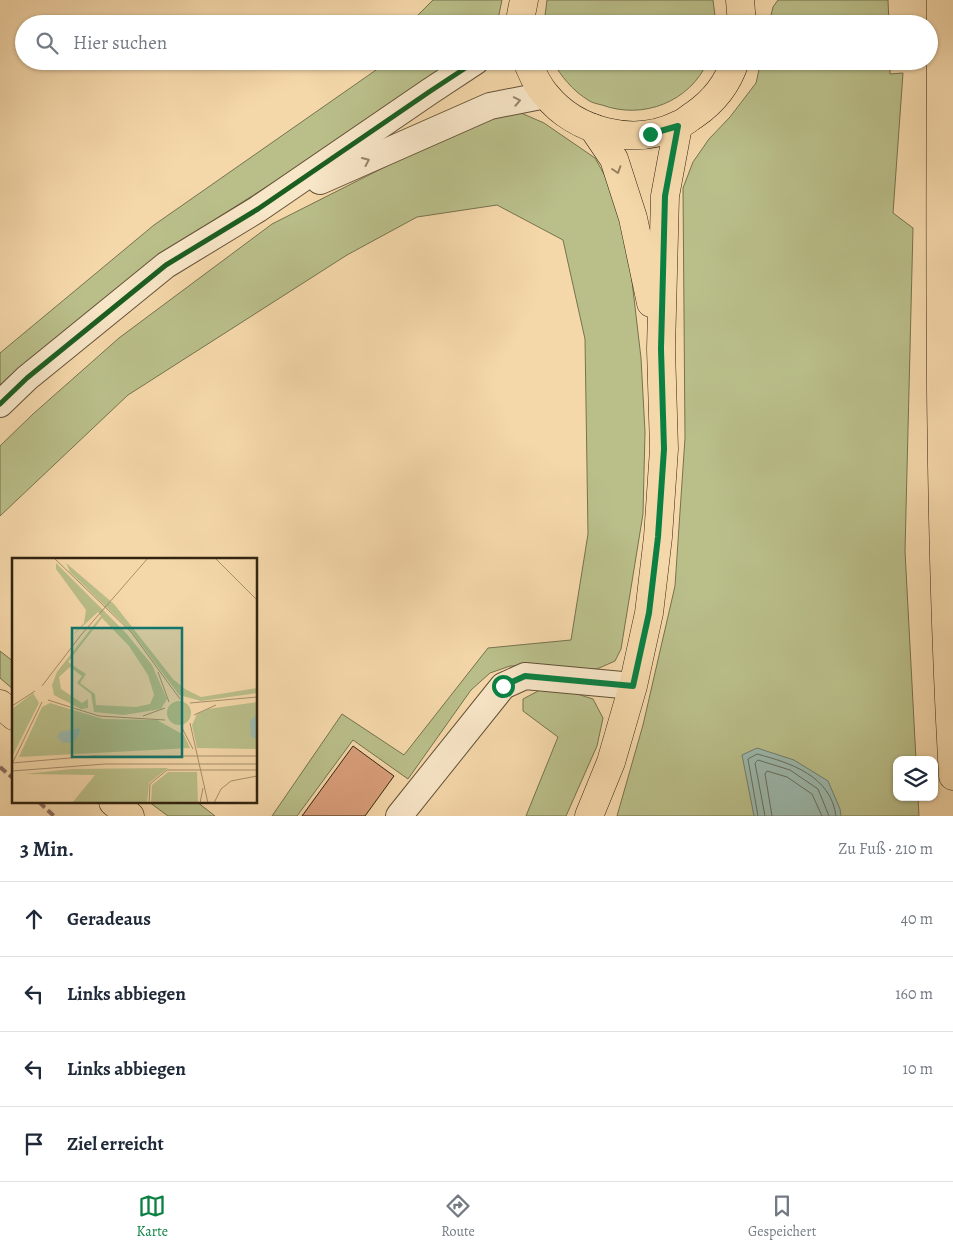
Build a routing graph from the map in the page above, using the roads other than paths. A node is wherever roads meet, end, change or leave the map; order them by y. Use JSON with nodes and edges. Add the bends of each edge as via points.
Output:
{"nodes":[{"id":1,"x":941,"y":0,"type":"edge"},
{"id":2,"x":463,"y":70,"type":"edge"},
{"id":3,"x":531,"y":70,"type":"edge"},
{"id":4,"x":732,"y":70,"type":"edge"},
{"id":5,"x":546,"y":95,"type":"junction"},
{"id":6,"x":678,"y":126,"type":"junction"},
{"id":7,"x":593,"y":128,"type":"junction"},
{"id":8,"x":258,"y":209,"type":"junction"},
{"id":9,"x":661,"y":349,"type":"junction"},
{"id":10,"x":0,"y":404,"type":"edge"},
{"id":11,"x":633,"y":686,"type":"junction"},
{"id":12,"x":0,"y":704,"type":"edge"},
{"id":13,"x":12,"y":714,"type":"edge"},
{"id":14,"x":953,"y":776,"type":"edge"},
{"id":15,"x":115,"y":804,"type":"edge"},
{"id":16,"x":130,"y":816,"type":"edge"},
{"id":17,"x":399,"y":816,"type":"edge"},
{"id":18,"x":589,"y":816,"type":"edge"}],
"edges":[{"from":1,"to":14,"type":"main road","via":[[941,435],[946,657]]},
{"from":2,"to":8,"type":"street"},
{"from":3,"to":5,"type":"main road"},
{"from":4,"to":6,"type":"main road","via":[[708,105]]},
{"from":5,"to":7,"type":"main road","via":[[568,115]]},
{"from":8,"to":5,"type":"street","one_way":true,"via":[[490,106]]},
{"from":6,"to":7,"type":"main road","via":[[650,134],[621,135]]},
{"from":6,"to":9,"type":"main road","via":[[665,196]]},
{"from":7,"to":9,"type":"main road","one_way":true,"via":[[614,158],[633,218]]},
{"from":8,"to":10,"type":"street","via":[[166,265],[27,378]]},
{"from":9,"to":11,"type":"main road","via":[[664,449],[658,537],[649,613]]},
{"from":11,"to":17,"type":"street","via":[[525,676],[503,686]]},
{"from":11,"to":18,"type":"main road","via":[[611,762]]},
{"from":12,"to":13,"type":"main road"},
{"from":15,"to":16,"type":"main road"}]}
